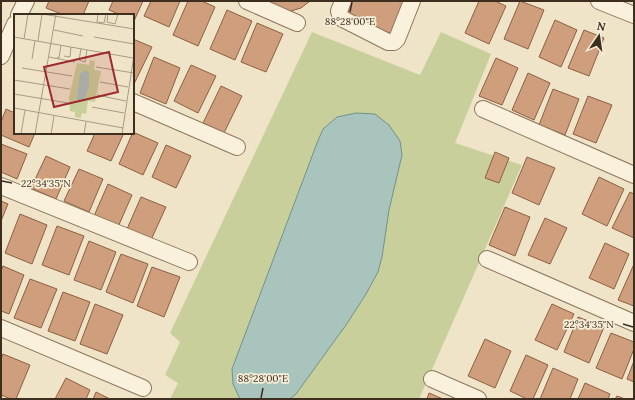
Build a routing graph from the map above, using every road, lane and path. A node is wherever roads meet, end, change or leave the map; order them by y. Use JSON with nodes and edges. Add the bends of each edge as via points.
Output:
{"nodes":[{"id":1,"x":26,"y":1,"type":"edge"},
{"id":2,"x":247,"y":1,"type":"edge"},
{"id":3,"x":343,"y":1,"type":"edge"},
{"id":4,"x":412,"y":1,"type":"edge"},
{"id":5,"x":599,"y":1,"type":"edge"},
{"id":6,"x":20,"y":14,"type":"edge"},
{"id":7,"x":634,"y":15,"type":"edge"},
{"id":8,"x":297,"y":23,"type":"dead end"},
{"id":9,"x":14,"y":27,"type":"edge"},
{"id":10,"x":6,"y":49,"type":"edge"},
{"id":11,"x":134,"y":102,"type":"edge"},
{"id":12,"x":483,"y":109,"type":"dead end"},
{"id":13,"x":237,"y":147,"type":"dead end"},
{"id":14,"x":634,"y":175,"type":"edge"},
{"id":15,"x":1,"y":186,"type":"edge"},
{"id":16,"x":487,"y":259,"type":"dead end"},
{"id":17,"x":189,"y":262,"type":"dead end"},
{"id":18,"x":634,"y":324,"type":"edge"},
{"id":19,"x":1,"y":328,"type":"edge"},
{"id":20,"x":432,"y":379,"type":"dead end"},
{"id":21,"x":143,"y":388,"type":"dead end"},
{"id":22,"x":478,"y":399,"type":"edge"}],
"edges":[{"from":1,"to":6,"type":"street"},
{"from":2,"to":8,"type":"street"},
{"from":3,"to":4,"type":"street","via":[[339,11],[341,18],[388,42],[394,42]]},
{"from":5,"to":7,"type":"street"},
{"from":9,"to":10,"type":"street"},
{"from":11,"to":13,"type":"street"},
{"from":12,"to":14,"type":"street"},
{"from":15,"to":17,"type":"street"},
{"from":16,"to":18,"type":"street"},
{"from":19,"to":21,"type":"street"},
{"from":20,"to":22,"type":"street"}]}
